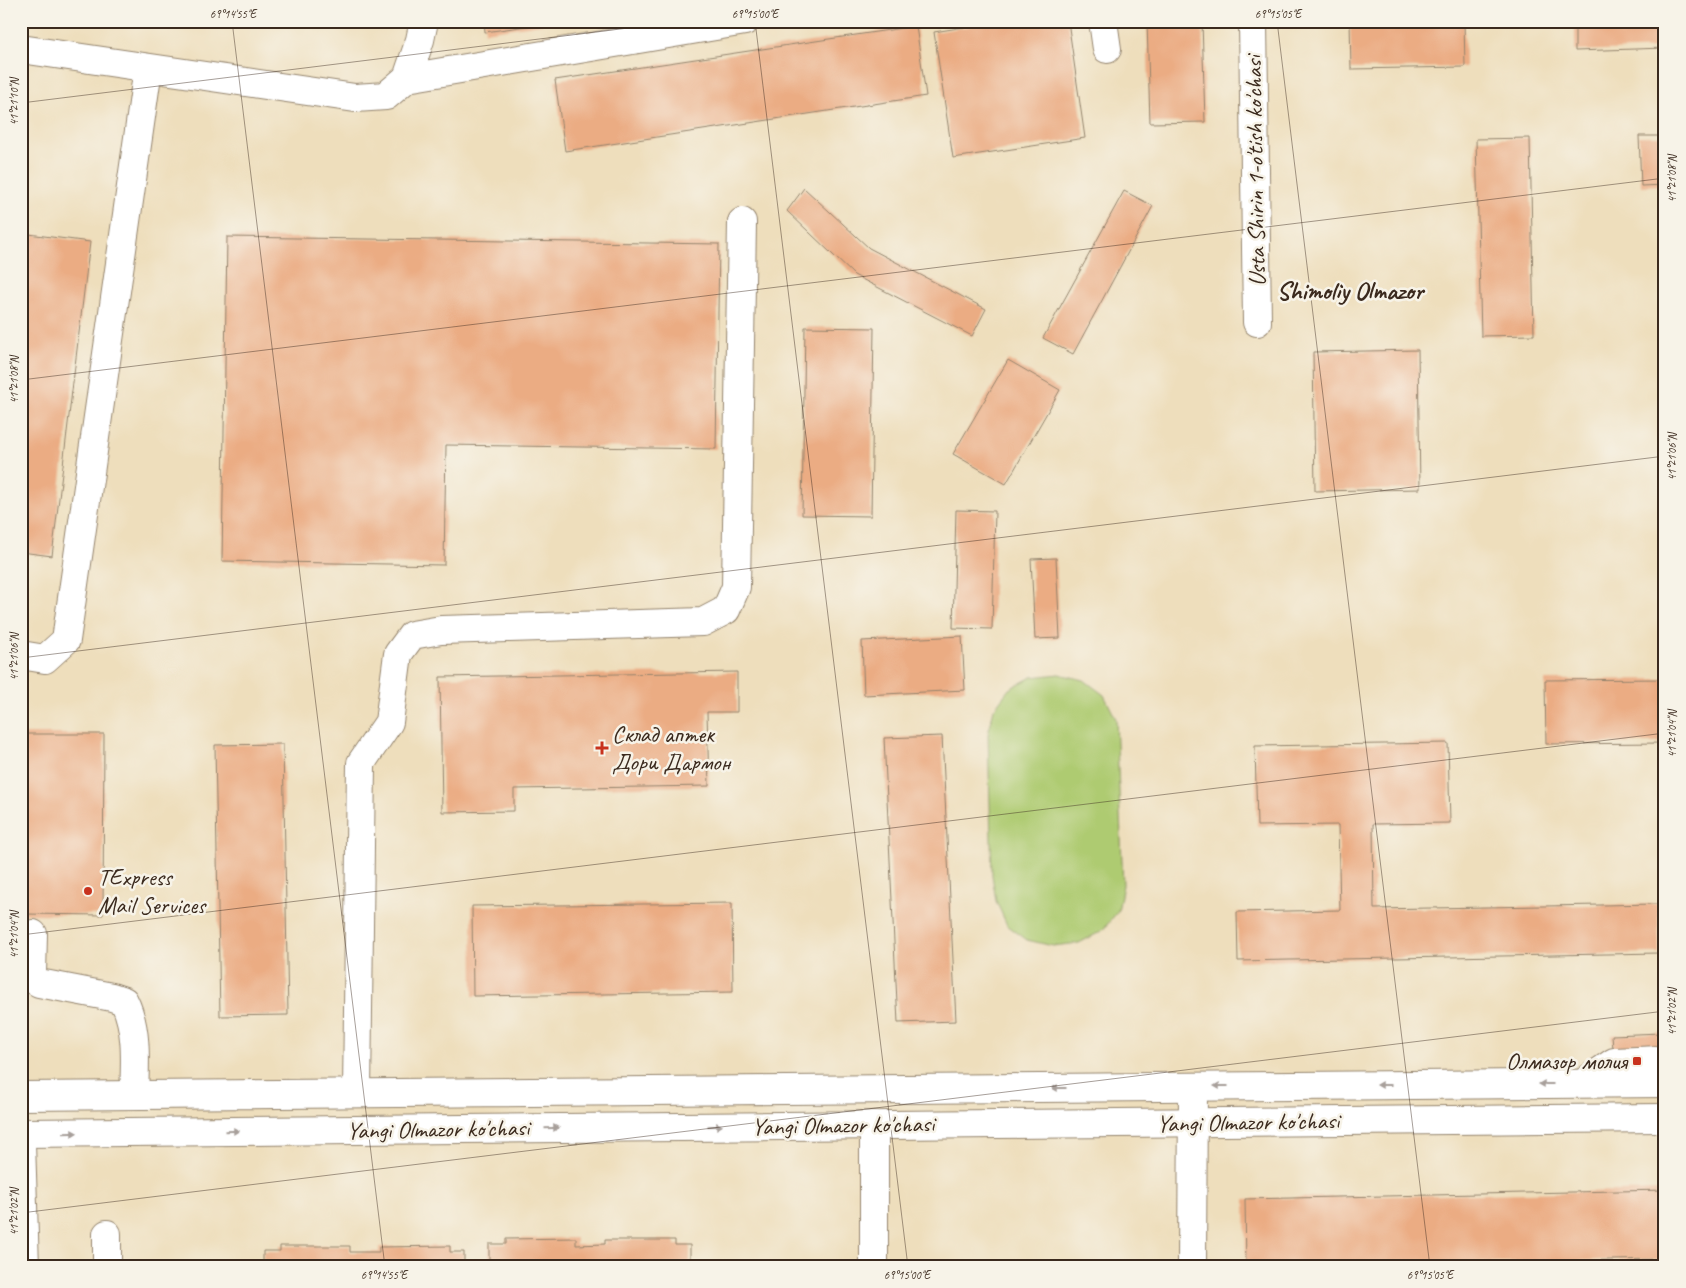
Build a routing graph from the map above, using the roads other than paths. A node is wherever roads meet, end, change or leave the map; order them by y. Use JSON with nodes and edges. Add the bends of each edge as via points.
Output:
{"nodes":[{"id":1,"x":424,"y":21,"type":"edge"},
{"id":2,"x":745,"y":21,"type":"edge"},
{"id":3,"x":1103,"y":21,"type":"edge"},
{"id":4,"x":1254,"y":21,"type":"edge"},
{"id":5,"x":21,"y":49,"type":"edge"},
{"id":6,"x":1107,"y":49,"type":"dead end"},
{"id":7,"x":148,"y":68,"type":"junction"},
{"id":8,"x":407,"y":78,"type":"junction"},
{"id":9,"x":742,"y":222,"type":"dead end"},
{"id":10,"x":1258,"y":322,"type":"dead end"},
{"id":11,"x":21,"y":655,"type":"edge"},
{"id":12,"x":33,"y":934,"type":"dead end"},
{"id":13,"x":1665,"y":1063,"type":"edge"},
{"id":14,"x":1665,"y":1082,"type":"edge"},
{"id":15,"x":1583,"y":1083,"type":"junction"},
{"id":16,"x":1193,"y":1087,"type":"junction"},
{"id":17,"x":358,"y":1093,"type":"junction"},
{"id":18,"x":134,"y":1095,"type":"junction"},
{"id":19,"x":21,"y":1096,"type":"edge"},
{"id":20,"x":1665,"y":1118,"type":"edge"},
{"id":21,"x":1193,"y":1122,"type":"junction"},
{"id":22,"x":874,"y":1125,"type":"junction"},
{"id":23,"x":21,"y":1133,"type":"edge"},
{"id":24,"x":21,"y":1143,"type":"edge"},
{"id":25,"x":107,"y":1234,"type":"dead end"},
{"id":26,"x":25,"y":1267,"type":"edge"},
{"id":27,"x":107,"y":1267,"type":"edge"},
{"id":28,"x":874,"y":1267,"type":"edge"},
{"id":29,"x":1192,"y":1267,"type":"edge"}],
"edges":[{"from":1,"to":8,"type":"main road"},
{"from":2,"to":8,"type":"main road"},
{"from":3,"to":6,"type":"main road"},
{"from":4,"to":10,"type":"main road","name":"Usta Shirin 1-o'tish ko'chasi"},
{"from":5,"to":7,"type":"main road"},
{"from":7,"to":8,"type":"main road","via":[[355,98],[386,96]]},
{"from":7,"to":11,"type":"main road","via":[[66,640],[45,659]]},
{"from":9,"to":17,"type":"main road","via":[[736,587],[726,610],[703,622],[440,630],[412,635],[398,654],[389,722],[361,763]]},
{"from":12,"to":18,"type":"main road","via":[[34,980],[124,1001],[131,1014]]},
{"from":13,"to":15,"type":"main road","via":[[1660,1060],[1614,1062]]},
{"from":14,"to":15,"type":"main road","name":"Yangi Olmazor ko'chasi"},
{"from":15,"to":16,"type":"main road","name":"Yangi Olmazor ko'chasi","one_way":true},
{"from":16,"to":17,"type":"main road","name":"Yangi Olmazor ko'chasi","one_way":true},
{"from":16,"to":21,"type":"main road"},
{"from":17,"to":18,"type":"main road","name":"Yangi Olmazor ko'chasi"},
{"from":18,"to":19,"type":"main road","name":"Yangi Olmazor ko'chasi"},
{"from":20,"to":21,"type":"main road","name":"Yangi Olmazor ko'chasi"},
{"from":21,"to":22,"type":"main road","name":"Yangi Olmazor ko'chasi"},
{"from":21,"to":29,"type":"main road"},
{"from":23,"to":22,"type":"main road","name":"Yangi Olmazor ko'chasi","one_way":true},
{"from":22,"to":28,"type":"main road"},
{"from":24,"to":26,"type":"main road"},
{"from":25,"to":27,"type":"main road"}]}
